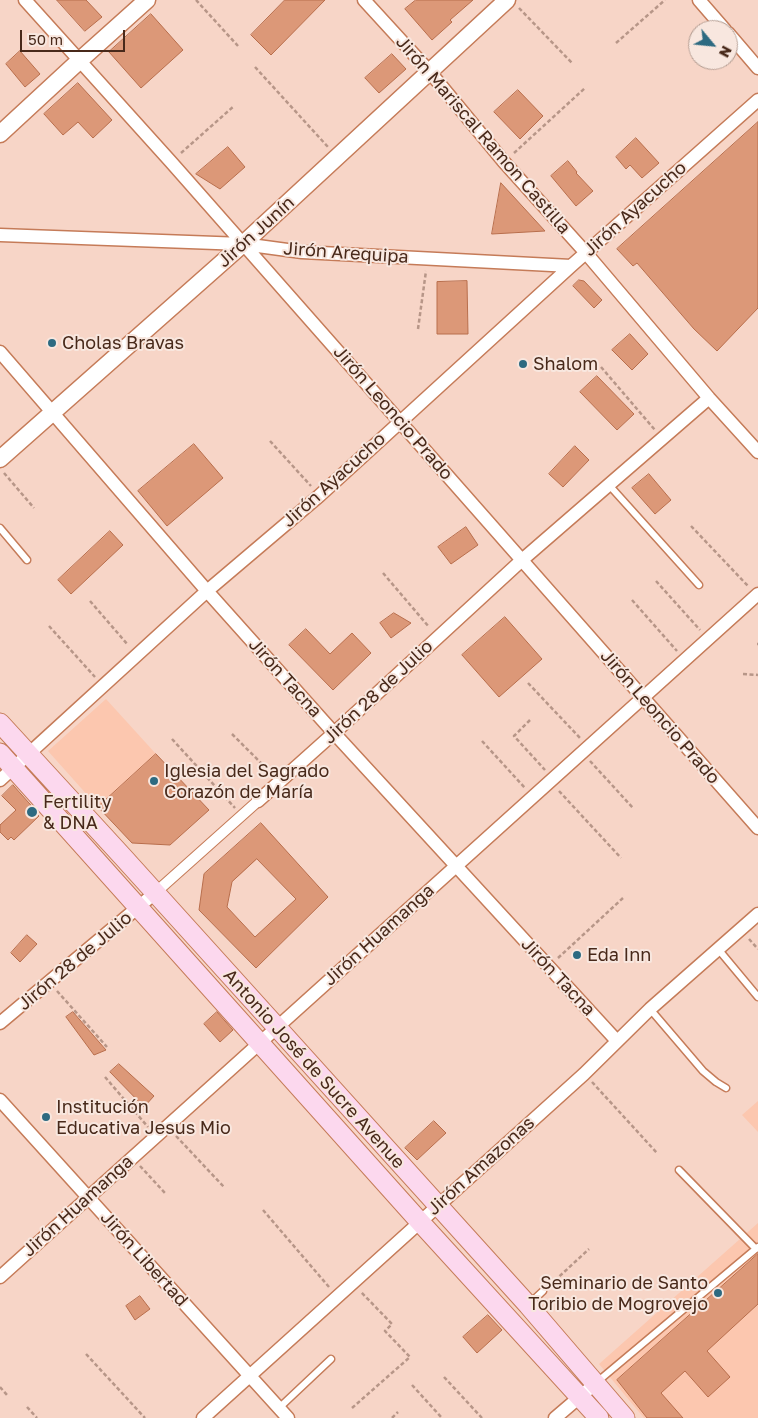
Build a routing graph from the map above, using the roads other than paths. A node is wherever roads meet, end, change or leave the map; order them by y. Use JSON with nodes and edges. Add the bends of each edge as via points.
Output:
{"nodes":[{"id":1,"x":25,"y":0,"type":"edge"},
{"id":2,"x":147,"y":0,"type":"edge"},
{"id":3,"x":364,"y":0,"type":"edge"},
{"id":4,"x":699,"y":0,"type":"edge"},
{"id":5,"x":512,"y":4,"type":"edge"},
{"id":6,"x":716,"y":20,"type":"edge"},
{"id":7,"x":738,"y":45,"type":"edge"},
{"id":8,"x":79,"y":60,"type":"junction"},
{"id":9,"x":758,"y":68,"type":"edge"},
{"id":10,"x":429,"y":71,"type":"junction"},
{"id":11,"x":758,"y":100,"type":"edge"},
{"id":12,"x":0,"y":134,"type":"edge"},
{"id":13,"x":0,"y":235,"type":"edge"},
{"id":14,"x":243,"y":244,"type":"junction"},
{"id":15,"x":586,"y":253,"type":"junction"},
{"id":16,"x":571,"y":266,"type":"junction"},
{"id":17,"x":0,"y":352,"type":"edge"},
{"id":18,"x":709,"y":398,"type":"junction"},
{"id":19,"x":52,"y":412,"type":"junction"},
{"id":20,"x":400,"y":421,"type":"junction"},
{"id":21,"x":758,"y":452,"type":"edge"},
{"id":22,"x":0,"y":459,"type":"edge"},
{"id":23,"x":609,"y":485,"type":"junction"},
{"id":24,"x":0,"y":528,"type":"edge"},
{"id":25,"x":27,"y":560,"type":"dead end"},
{"id":26,"x":522,"y":560,"type":"junction"},
{"id":27,"x":699,"y":585,"type":"dead end"},
{"id":28,"x":207,"y":591,"type":"junction"},
{"id":29,"x":757,"y":595,"type":"edge"},
{"id":30,"x":643,"y":698,"type":"junction"},
{"id":31,"x":0,"y":723,"type":"edge"},
{"id":32,"x":334,"y":733,"type":"junction"},
{"id":33,"x":0,"y":753,"type":"edge"},
{"id":34,"x":29,"y":754,"type":"junction"},
{"id":35,"x":7,"y":774,"type":"edge"},
{"id":36,"x":258,"y":801,"type":"joint"},
{"id":37,"x":758,"y":828,"type":"edge"},
{"id":38,"x":456,"y":866,"type":"junction"},
{"id":39,"x":155,"y":893,"type":"junction"},
{"id":40,"x":139,"y":908,"type":"junction"},
{"id":41,"x":758,"y":914,"type":"edge"},
{"id":42,"x":718,"y":949,"type":"junction"},
{"id":43,"x":758,"y":996,"type":"edge"},
{"id":44,"x":650,"y":1010,"type":"junction"},
{"id":45,"x":0,"y":1024,"type":"edge"},
{"id":46,"x":277,"y":1027,"type":"junction"},
{"id":47,"x":617,"y":1041,"type":"junction"},
{"id":48,"x":260,"y":1043,"type":"junction"},
{"id":49,"x":726,"y":1088,"type":"dead end"},
{"id":50,"x":0,"y":1100,"type":"edge"},
{"id":51,"x":679,"y":1170,"type":"dead end"},
{"id":52,"x":88,"y":1198,"type":"junction"},
{"id":53,"x":438,"y":1205,"type":"junction"},
{"id":54,"x":420,"y":1222,"type":"junction"},
{"id":55,"x":757,"y":1248,"type":"edge"},
{"id":56,"x":0,"y":1276,"type":"edge"},
{"id":57,"x":543,"y":1291,"type":"road end"},
{"id":58,"x":528,"y":1305,"type":"junction"},
{"id":59,"x":331,"y":1359,"type":"dead end"},
{"id":60,"x":250,"y":1376,"type":"junction"},
{"id":61,"x":596,"y":1383,"type":"junction"},
{"id":62,"x":580,"y":1396,"type":"junction"},
{"id":63,"x":279,"y":1408,"type":"junction"},
{"id":64,"x":203,"y":1418,"type":"edge"},
{"id":65,"x":288,"y":1418,"type":"edge"},
{"id":66,"x":556,"y":1418,"type":"edge"},
{"id":67,"x":599,"y":1418,"type":"edge"},
{"id":68,"x":625,"y":1418,"type":"edge"}],
"edges":[{"from":1,"to":8,"type":"street","name":"Jirón Leoncio Prado"},
{"from":2,"to":8,"type":"street"},
{"from":3,"to":10,"type":"street","name":"Jirón Mariscal Ramon Castilla"},
{"from":4,"to":6,"type":"street"},
{"from":5,"to":10,"type":"street","name":"Jirón Junín"},
{"from":7,"to":9,"type":"street"},
{"from":8,"to":12,"type":"street"},
{"from":8,"to":14,"type":"street","name":"Jirón Leoncio Prado"},
{"from":10,"to":14,"type":"street","name":"Jirón Junín"},
{"from":10,"to":15,"type":"street","name":"Jirón Mariscal Ramon Castilla","via":[[504,162]]},
{"from":11,"to":15,"type":"street","name":"Jirón Ayacucho"},
{"from":13,"to":14,"type":"street","name":"Jirón Arequipa"},
{"from":14,"to":16,"type":"street","name":"Jirón Arequipa","via":[[302,252]]},
{"from":14,"to":19,"type":"street","name":"Jirón Junín"},
{"from":14,"to":20,"type":"street","name":"Jirón Leoncio Prado"},
{"from":15,"to":16,"type":"street","name":"Jirón Ayacucho"},
{"from":15,"to":18,"type":"street","name":"Jirón Mariscal Ramon Castilla"},
{"from":16,"to":20,"type":"street","name":"Jirón Ayacucho"},
{"from":17,"to":19,"type":"street","name":"Jirón Tacna"},
{"from":18,"to":21,"type":"street","name":"Jirón Mariscal Ramon Castilla"},
{"from":18,"to":23,"type":"street","name":"Jirón 28 de Julio"},
{"from":19,"to":22,"type":"street","name":"Jirón Junín"},
{"from":19,"to":28,"type":"street","name":"Jirón Tacna"},
{"from":20,"to":26,"type":"street","name":"Jirón Leoncio Prado"},
{"from":20,"to":28,"type":"street","name":"Jirón Ayacucho","via":[[319,496]]},
{"from":23,"to":26,"type":"street","name":"Jirón 28 de Julio"},
{"from":23,"to":27,"type":"lane"},
{"from":24,"to":25,"type":"lane"},
{"from":26,"to":30,"type":"street","name":"Jirón Leoncio Prado"},
{"from":26,"to":32,"type":"street","name":"Jirón 28 de Julio"},
{"from":28,"to":32,"type":"street","name":"Jirón Tacna"},
{"from":28,"to":34,"type":"street","name":"Jirón Ayacucho"},
{"from":29,"to":30,"type":"street","name":"Jirón Huamanga"},
{"from":30,"to":37,"type":"street","name":"Jirón Leoncio Prado"},
{"from":30,"to":38,"type":"street","name":"Jirón Huamanga"},
{"from":31,"to":34,"type":"main road","name":"Antonio José de Sucre Avenue"},
{"from":32,"to":36,"type":"street","name":"Jirón 28 de Julio"},
{"from":32,"to":38,"type":"street","name":"Jirón Tacna"},
{"from":33,"to":35,"type":"main road","name":"Antonio José de Sucre Avenue"},
{"from":34,"to":35,"type":"street","name":"Jirón Ayacucho"},
{"from":34,"to":39,"type":"main road","name":"Antonio José de Sucre Avenue"},
{"from":35,"to":40,"type":"main road","name":"Antonio José de Sucre Avenue"},
{"from":36,"to":39,"type":"street","name":"Jirón 28 de Julio"},
{"from":38,"to":46,"type":"street","name":"Jirón Huamanga"},
{"from":38,"to":47,"type":"street","name":"Jirón Tacna"},
{"from":39,"to":40,"type":"street","name":"Jirón 28 de Julio"},
{"from":39,"to":46,"type":"main road","name":"Antonio José de Sucre Avenue"},
{"from":40,"to":45,"type":"street","name":"Jirón 28 de Julio"},
{"from":40,"to":48,"type":"main road","name":"Antonio José de Sucre Avenue"},
{"from":41,"to":42,"type":"street","name":"Jirón Amazonas"},
{"from":42,"to":43,"type":"lane"},
{"from":42,"to":44,"type":"street","name":"Jirón Amazonas"},
{"from":44,"to":47,"type":"street","name":"Jirón Amazonas"},
{"from":44,"to":49,"type":"lane","via":[[703,1071]]},
{"from":46,"to":48,"type":"street","name":"Jirón Huamanga"},
{"from":46,"to":53,"type":"main road","name":"Antonio José de Sucre Avenue"},
{"from":47,"to":53,"type":"street","name":"Jirón Amazonas"},
{"from":48,"to":52,"type":"street","name":"Jirón Huamanga"},
{"from":48,"to":54,"type":"main road","name":"Antonio José de Sucre Avenue"},
{"from":50,"to":52,"type":"street","name":"Jirón Libertad"},
{"from":51,"to":55,"type":"lane"},
{"from":52,"to":56,"type":"street","name":"Jirón Huamanga"},
{"from":52,"to":60,"type":"street","name":"Jirón Libertad"},
{"from":53,"to":54,"type":"street","name":"Jirón Amazonas"},
{"from":53,"to":58,"type":"main road","name":"Antonio José de Sucre Avenue"},
{"from":54,"to":60,"type":"street","name":"Jirón Amazonas"},
{"from":54,"to":62,"type":"main road","name":"Antonio José de Sucre Avenue"},
{"from":55,"to":61,"type":"lane"},
{"from":57,"to":58,"type":"lane"},
{"from":58,"to":61,"type":"main road","name":"Antonio José de Sucre Avenue"},
{"from":59,"to":63,"type":"lane"},
{"from":60,"to":63,"type":"street","name":"Jirón Libertad"},
{"from":60,"to":64,"type":"street","name":"Jirón Amazonas"},
{"from":61,"to":62,"type":"street"},
{"from":61,"to":68,"type":"main road","name":"Antonio José de Sucre Avenue"},
{"from":62,"to":66,"type":"street"},
{"from":62,"to":67,"type":"main road","name":"Antonio José de Sucre Avenue"},
{"from":63,"to":65,"type":"street","name":"Jirón Libertad"}]}
